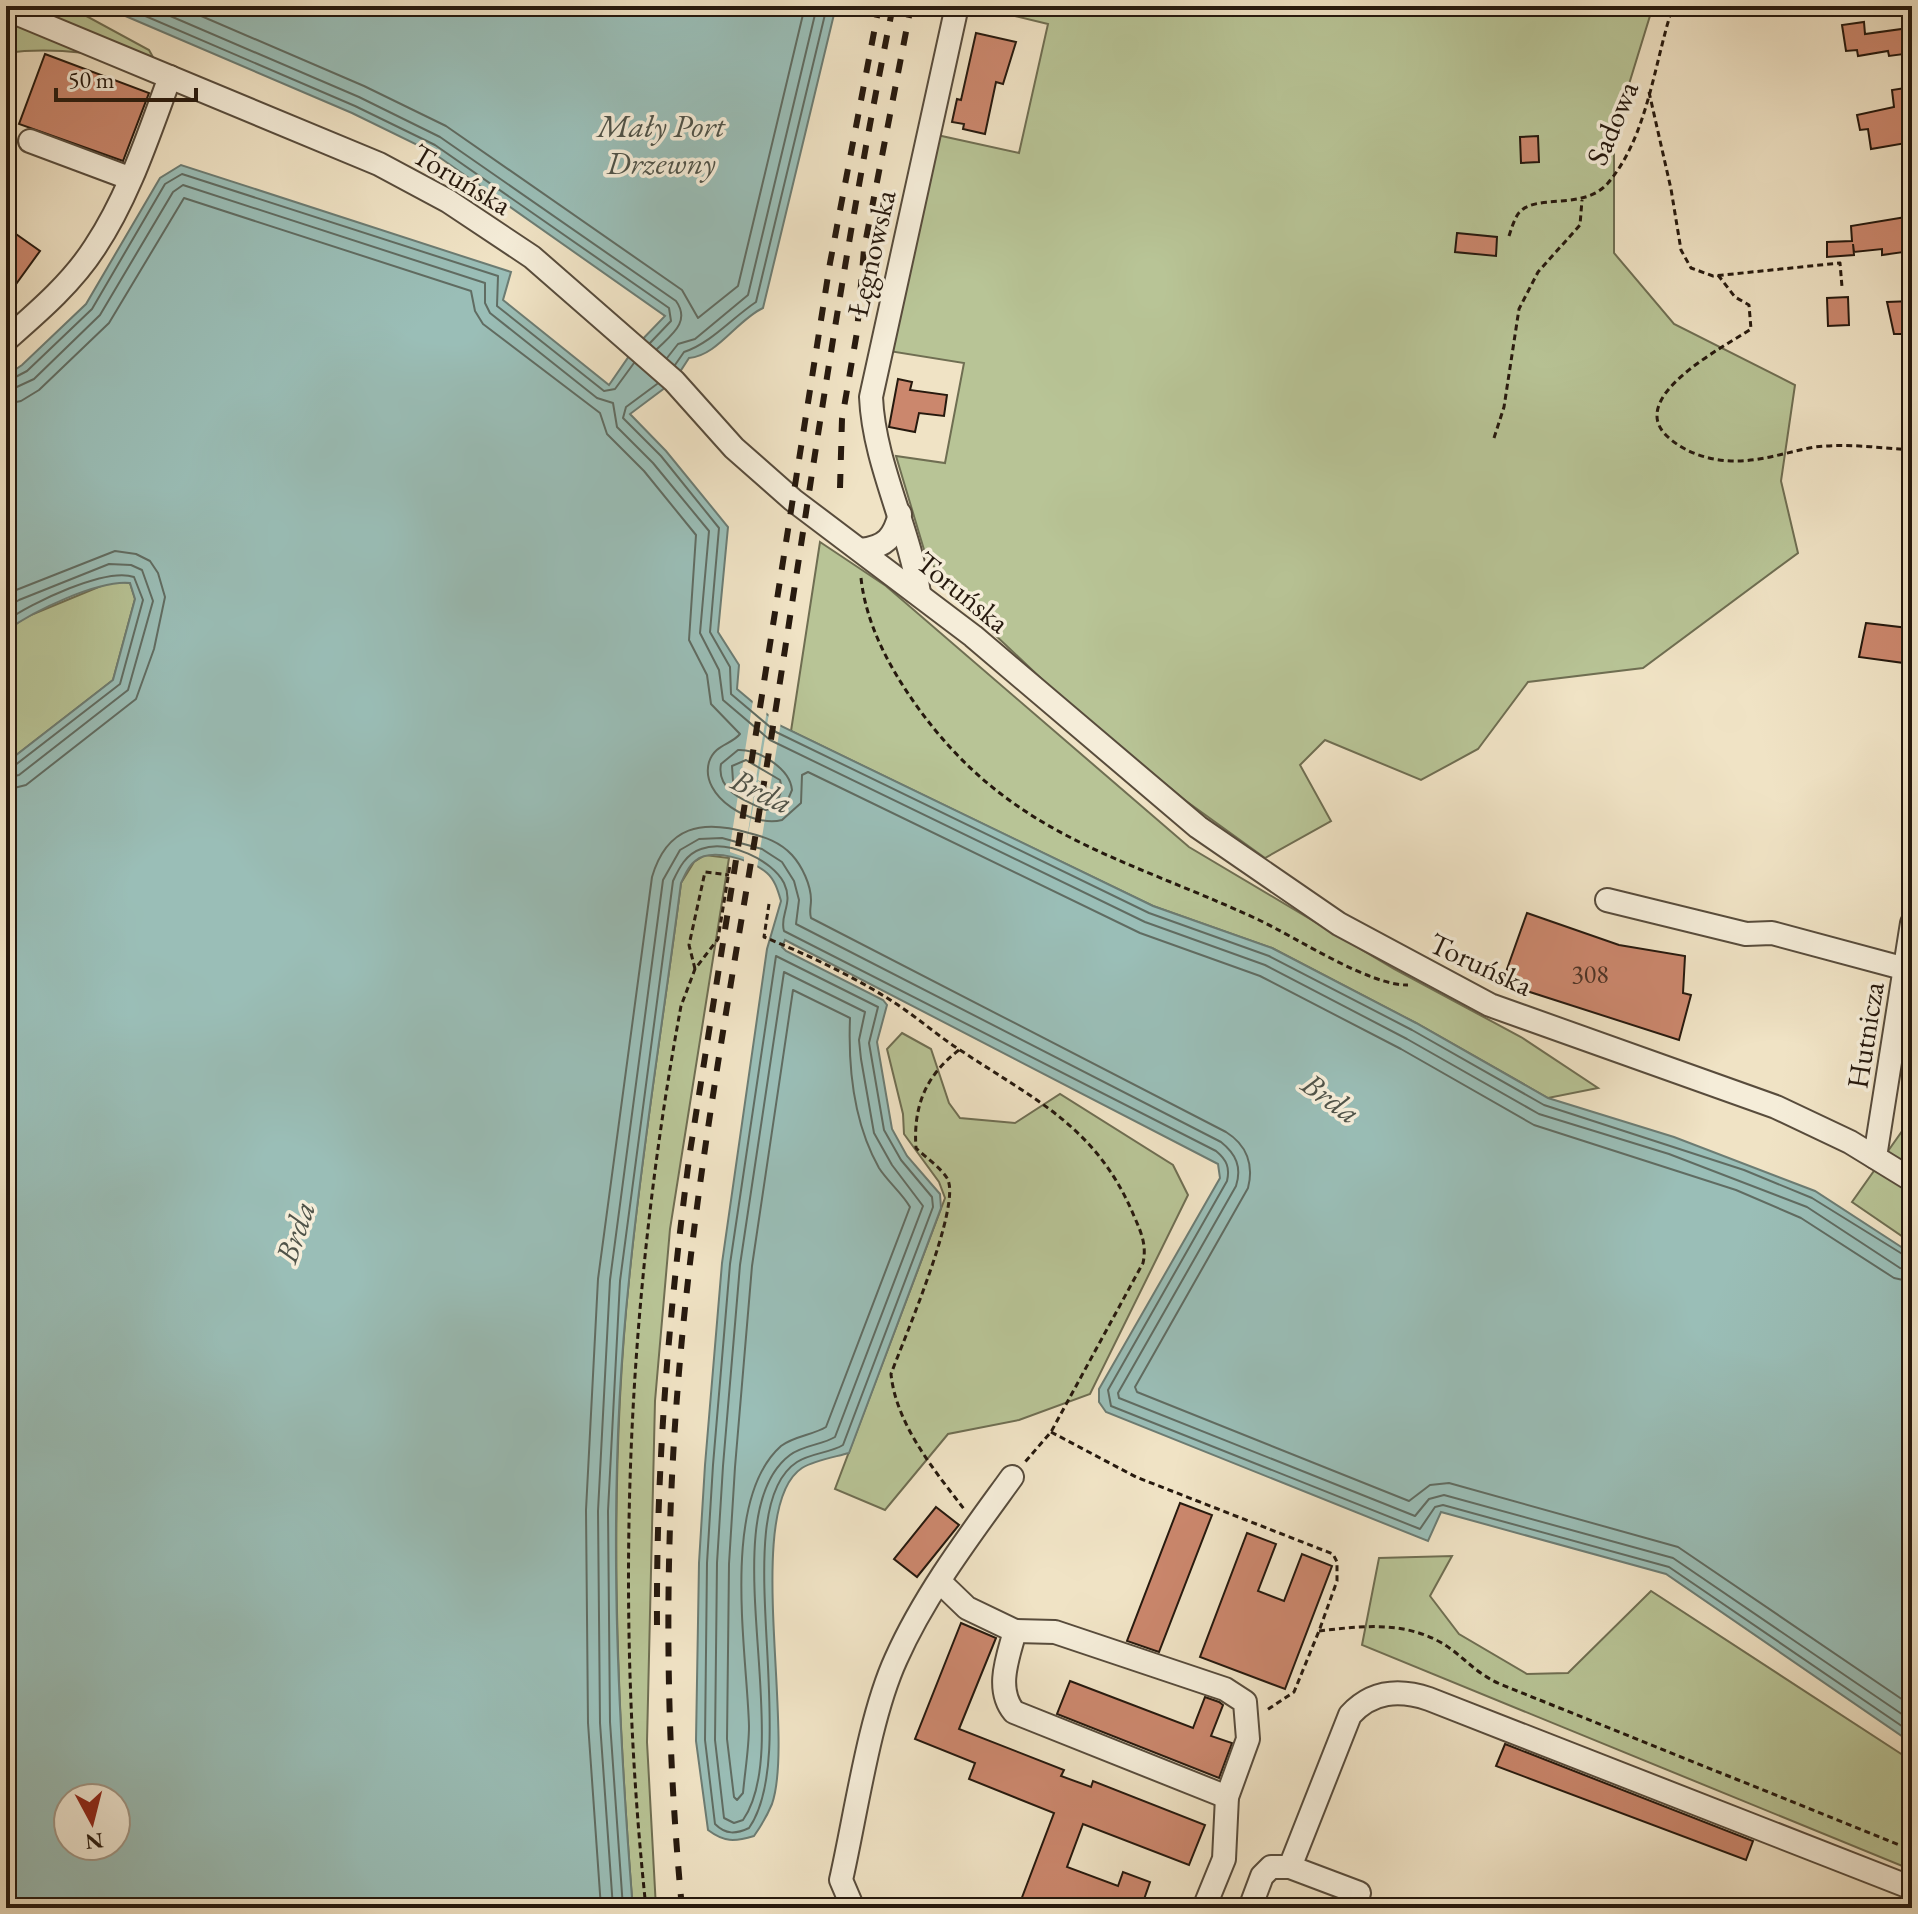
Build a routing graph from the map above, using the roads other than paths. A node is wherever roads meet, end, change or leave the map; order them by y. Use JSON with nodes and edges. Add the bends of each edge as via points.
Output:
{"nodes":[{"id":1,"x":957,"y":6,"type":"edge"},
{"id":2,"x":6,"y":9,"type":"edge"},
{"id":3,"x":170,"y":77,"type":"junction"},
{"id":4,"x":30,"y":141,"type":"dead end"},
{"id":5,"x":129,"y":178,"type":"junction"},
{"id":6,"x":6,"y":340,"type":"edge"},
{"id":7,"x":900,"y":514,"type":"junction"},
{"id":8,"x":861,"y":550,"type":"junction"},
{"id":9,"x":919,"y":593,"type":"junction"},
{"id":10,"x":1607,"y":900,"type":"dead end"},
{"id":11,"x":1912,"y":923,"type":"edge"},
{"id":12,"x":1906,"y":969,"type":"junction"},
{"id":13,"x":1875,"y":1157,"type":"junction"},
{"id":14,"x":1912,"y":1180,"type":"edge"},
{"id":15,"x":1012,"y":1477,"type":"road end"},
{"id":16,"x":940,"y":1582,"type":"junction"},
{"id":17,"x":1015,"y":1631,"type":"junction"},
{"id":18,"x":1227,"y":1797,"type":"junction"},
{"id":19,"x":1290,"y":1867,"type":"junction"},
{"id":20,"x":1912,"y":1888,"type":"edge"},
{"id":21,"x":1359,"y":1893,"type":"dead end"},
{"id":22,"x":1208,"y":1899,"type":"edge"},
{"id":23,"x":853,"y":1908,"type":"edge"},
{"id":24,"x":1250,"y":1908,"type":"edge"}],
"edges":[{"from":1,"to":7,"type":"street","name":"Łęgnowska","via":[[871,397]]},
{"from":2,"to":3,"type":"street","name":"Toruńska"},
{"from":3,"to":5,"type":"street"},
{"from":3,"to":8,"type":"street","name":"Toruńska","via":[[315,135],[448,201],[532,257],[674,381],[734,448]]},
{"from":4,"to":5,"type":"street"},
{"from":5,"to":6,"type":"street","via":[[95,248],[55,296]]},
{"from":7,"to":8,"type":"street","via":[[890,539]]},
{"from":7,"to":9,"type":"street","name":"Łęgnowska"},
{"from":8,"to":9,"type":"street","name":"Toruńska"},
{"from":9,"to":13,"type":"street","name":"Toruńska","via":[[1239,858],[1339,924],[1490,1005],[1776,1107]]},
{"from":10,"to":12,"type":"street","via":[[1746,934],[1772,933]]},
{"from":11,"to":12,"type":"street","name":"Hutnicza"},
{"from":12,"to":13,"type":"street","name":"Hutnicza"},
{"from":13,"to":14,"type":"street","name":"Toruńska"},
{"from":15,"to":16,"type":"street"},
{"from":16,"to":17,"type":"street","via":[[967,1608]]},
{"from":16,"to":23,"type":"street","via":[[895,1660],[883,1693],[841,1880]]},
{"from":17,"to":18,"type":"street","via":[[1004,1682],[1014,1712]]},
{"from":17,"to":18,"type":"street","via":[[1055,1632],[1225,1689],[1245,1702],[1245,1752]]},
{"from":18,"to":22,"type":"street","via":[[1224,1859]]},
{"from":19,"to":20,"type":"street","via":[[1350,1715],[1380,1694],[1407,1693]]},
{"from":19,"to":21,"type":"street"},
{"from":19,"to":24,"type":"street","via":[[1271,1867],[1262,1876]]}]}
